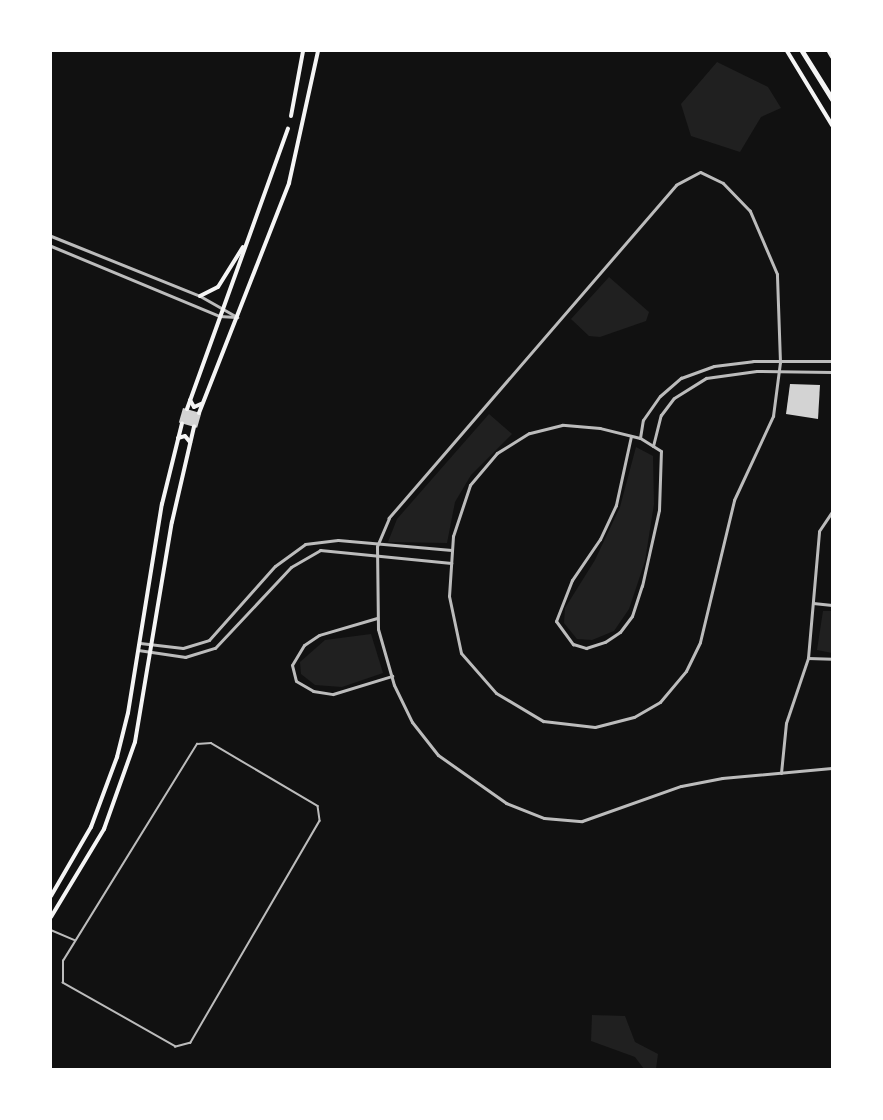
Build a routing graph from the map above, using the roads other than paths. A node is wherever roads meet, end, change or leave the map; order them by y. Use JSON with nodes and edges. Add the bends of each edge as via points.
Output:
{"nodes":[{"id":1,"x":303,"y":51,"type":"edge"},
{"id":2,"x":318,"y":51,"type":"edge"},
{"id":3,"x":787,"y":51,"type":"edge"},
{"id":4,"x":802,"y":51,"type":"edge"},
{"id":5,"x":829,"y":51,"type":"edge"},
{"id":6,"x":832,"y":56,"type":"edge"},
{"id":7,"x":832,"y":99,"type":"edge"},
{"id":8,"x":291,"y":116,"type":"dead end"},
{"id":9,"x":832,"y":125,"type":"edge"},
{"id":10,"x":288,"y":129,"type":"dead end"},
{"id":11,"x":51,"y":236,"type":"edge"},
{"id":12,"x":247,"y":241,"type":"junction"},
{"id":13,"x":51,"y":246,"type":"edge"},
{"id":14,"x":200,"y":296,"type":"junction"},
{"id":15,"x":223,"y":308,"type":"junction"},
{"id":16,"x":219,"y":316,"type":"junction"},
{"id":17,"x":237,"y":317,"type":"junction"},
{"id":18,"x":832,"y":361,"type":"edge"},
{"id":19,"x":780,"y":363,"type":"junction"},
{"id":20,"x":779,"y":370,"type":"junction"},
{"id":21,"x":832,"y":372,"type":"edge"},
{"id":22,"x":190,"y":399,"type":"junction"},
{"id":23,"x":202,"y":403,"type":"junction"},
{"id":24,"x":187,"y":409,"type":"dead end"},
{"id":25,"x":199,"y":413,"type":"dead end"},
{"id":26,"x":182,"y":423,"type":"dead end"},
{"id":27,"x":194,"y":426,"type":"dead end"},
{"id":28,"x":631,"y":436,"type":"junction"},
{"id":29,"x":640,"y":438,"type":"junction"},
{"id":30,"x":177,"y":440,"type":"junction"},
{"id":31,"x":190,"y":443,"type":"junction"},
{"id":32,"x":653,"y":446,"type":"junction"},
{"id":33,"x":832,"y":512,"type":"edge"},
{"id":34,"x":377,"y":546,"type":"junction"},
{"id":35,"x":452,"y":550,"type":"junction"},
{"id":36,"x":377,"y":556,"type":"junction"},
{"id":37,"x":451,"y":563,"type":"junction"},
{"id":38,"x":813,"y":603,"type":"junction"},
{"id":39,"x":832,"y":605,"type":"edge"},
{"id":40,"x":377,"y":618,"type":"junction"},
{"id":41,"x":140,"y":643,"type":"junction"},
{"id":42,"x":152,"y":643,"type":"junction"},
{"id":43,"x":138,"y":650,"type":"junction"},
{"id":44,"x":151,"y":652,"type":"junction"},
{"id":45,"x":808,"y":658,"type":"junction"},
{"id":46,"x":832,"y":659,"type":"edge"},
{"id":47,"x":392,"y":676,"type":"junction"},
{"id":48,"x":832,"y":768,"type":"edge"},
{"id":49,"x":781,"y":773,"type":"junction"},
{"id":50,"x":51,"y":896,"type":"edge"},
{"id":51,"x":51,"y":918,"type":"edge"},
{"id":52,"x":51,"y":930,"type":"edge"},
{"id":53,"x":77,"y":940,"type":"junction"}],
"edges":[{"from":1,"to":8,"type":"main road"},
{"from":2,"to":17,"type":"main road","via":[[289,183]]},
{"from":3,"to":9,"type":"main road"},
{"from":4,"to":7,"type":"highway"},
{"from":5,"to":6,"type":"highway"},
{"from":10,"to":12,"type":"main road","via":[[281,158]]},
{"from":11,"to":14,"type":"street"},
{"from":12,"to":14,"type":"main road","via":[[224,280],[214,291]]},
{"from":12,"to":15,"type":"main road"},
{"from":13,"to":16,"type":"street"},
{"from":14,"to":15,"type":"street"},
{"from":15,"to":16,"type":"main road"},
{"from":15,"to":17,"type":"street"},
{"from":16,"to":17,"type":"street"},
{"from":16,"to":22,"type":"main road"},
{"from":17,"to":23,"type":"main road"},
{"from":18,"to":19,"type":"street"},
{"from":19,"to":20,"type":"street"},
{"from":19,"to":29,"type":"street","via":[[714,366],[681,378],[660,396],[643,420]]},
{"from":19,"to":34,"type":"street","via":[[777,274],[763,237],[750,211],[723,183],[700,172],[676,185],[591,281],[389,518]]},
{"from":20,"to":21,"type":"street","via":[[806,375]]},
{"from":20,"to":32,"type":"street","via":[[726,374],[690,387],[661,415]]},
{"from":20,"to":37,"type":"street","via":[[773,416],[724,534],[700,642],[686,671],[660,702],[634,717],[595,727],[543,722],[496,693],[461,653],[448,596]]},
{"from":22,"to":23,"type":"main road","via":[[194,407]]},
{"from":22,"to":24,"type":"main road"},
{"from":23,"to":25,"type":"main road"},
{"from":26,"to":30,"type":"main road"},
{"from":27,"to":31,"type":"main road"},
{"from":28,"to":29,"type":"street"},
{"from":28,"to":32,"type":"street","via":[[616,505],[558,610],[556,621],[573,644],[586,648],[605,642],[620,632],[632,616],[653,547],[659,510],[661,452]]},
{"from":28,"to":35,"type":"street","via":[[562,425],[529,433],[497,453],[470,485]]},
{"from":29,"to":32,"type":"street"},
{"from":30,"to":31,"type":"main road","via":[[185,436]]},
{"from":30,"to":41,"type":"main road","via":[[160,513]]},
{"from":31,"to":42,"type":"main road"},
{"from":33,"to":38,"type":"street","via":[[819,531]]},
{"from":34,"to":35,"type":"street"},
{"from":34,"to":36,"type":"street"},
{"from":34,"to":42,"type":"street","via":[[338,540],[305,544],[275,566],[209,640],[183,648]]},
{"from":35,"to":37,"type":"street"},
{"from":36,"to":37,"type":"street"},
{"from":36,"to":40,"type":"street"},
{"from":36,"to":44,"type":"street","via":[[320,550],[305,556],[215,648],[185,657]]},
{"from":38,"to":39,"type":"street"},
{"from":38,"to":45,"type":"street"},
{"from":40,"to":47,"type":"street"},
{"from":40,"to":47,"type":"street","via":[[319,635],[304,645],[292,665],[296,681],[313,691],[333,694]]},
{"from":41,"to":42,"type":"street"},
{"from":41,"to":43,"type":"main road"},
{"from":42,"to":44,"type":"main road"},
{"from":43,"to":44,"type":"street"},
{"from":43,"to":50,"type":"main road","via":[[125,726],[109,782],[80,848]]},
{"from":44,"to":51,"type":"main road","via":[[135,742],[113,809],[83,871]]},
{"from":45,"to":46,"type":"street"},
{"from":45,"to":49,"type":"street","via":[[786,723]]},
{"from":47,"to":49,"type":"street","via":[[412,722],[438,755],[506,803],[544,818],[582,821],[681,786]]},
{"from":48,"to":49,"type":"street"},
{"from":52,"to":53,"type":"lane"},
{"from":53,"to":53,"type":"lane","via":[[63,961],[63,983],[176,1047],[191,1043],[320,821],[318,806],[211,743],[197,744]]}]}
